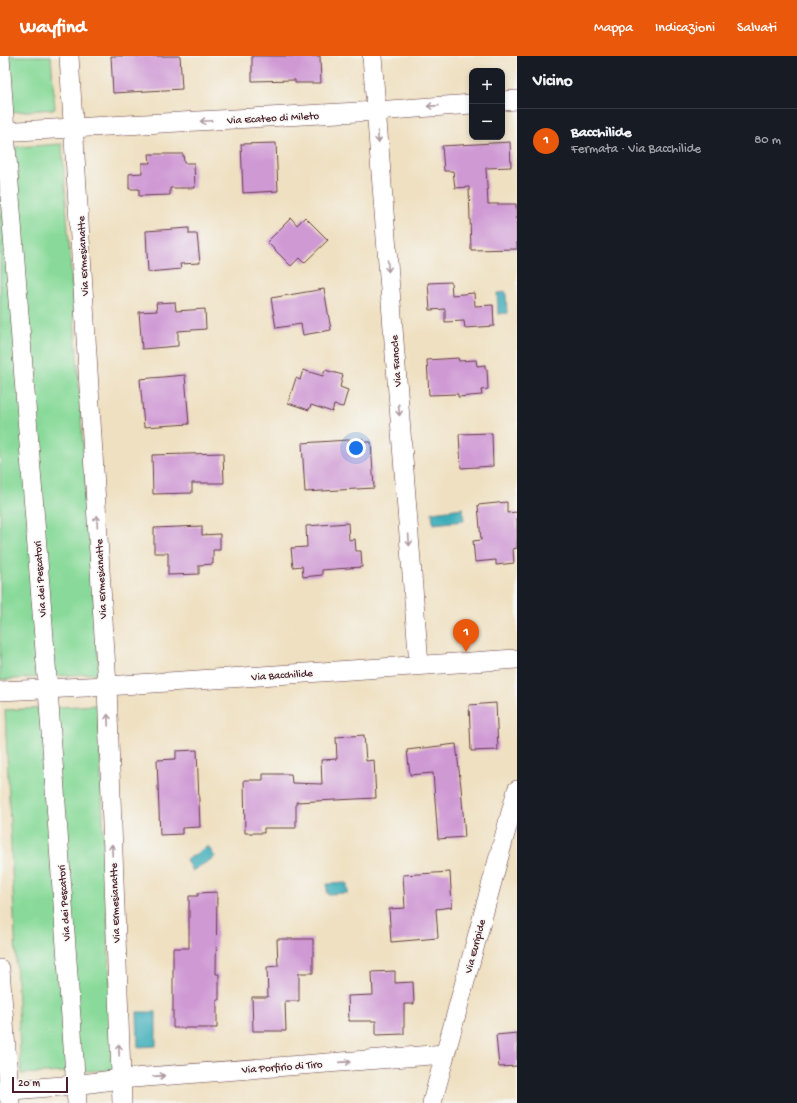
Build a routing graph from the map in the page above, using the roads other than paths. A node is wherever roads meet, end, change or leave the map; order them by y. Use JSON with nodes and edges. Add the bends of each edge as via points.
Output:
{"nodes":[{"id":1,"x":0,"y":56,"type":"edge"},
{"id":2,"x":69,"y":56,"type":"edge"},
{"id":3,"x":372,"y":56,"type":"edge"},
{"id":4,"x":517,"y":100,"type":"edge"},
{"id":5,"x":505,"y":101,"type":"edge"},
{"id":6,"x":469,"y":104,"type":"edge"},
{"id":7,"x":376,"y":111,"type":"junction"},
{"id":8,"x":74,"y":128,"type":"junction"},
{"id":9,"x":2,"y":132,"type":"edge"},
{"id":10,"x":517,"y":660,"type":"edge"},
{"id":11,"x":418,"y":665,"type":"junction"},
{"id":12,"x":107,"y":686,"type":"junction"},
{"id":13,"x":48,"y":690,"type":"junction"},
{"id":14,"x":0,"y":691,"type":"edge"},
{"id":15,"x":517,"y":790,"type":"edge"},
{"id":16,"x":0,"y":969,"type":"edge"},
{"id":17,"x":445,"y":1054,"type":"junction"},
{"id":18,"x":120,"y":1079,"type":"junction"},
{"id":19,"x":76,"y":1094,"type":"edge"},
{"id":20,"x":6,"y":1095,"type":"edge"},
{"id":21,"x":122,"y":1103,"type":"edge"},
{"id":22,"x":432,"y":1103,"type":"edge"}],
"edges":[{"from":1,"to":9,"type":"street","name":"Via dei Pescatori"},
{"from":2,"to":8,"type":"street","name":"Via Ermesianatte"},
{"from":3,"to":7,"type":"street","name":"Via Fanocle"},
{"from":4,"to":5,"type":"street"},
{"from":6,"to":7,"type":"street","name":"Via Ecateo di Mileto","one_way":true},
{"from":7,"to":8,"type":"street","name":"Via Ecateo di Mileto","one_way":true},
{"from":7,"to":11,"type":"street","name":"Via Fanocle","one_way":true},
{"from":8,"to":9,"type":"street","name":"Via Ecateo di Mileto"},
{"from":12,"to":8,"type":"street","name":"Via Ermesianatte","one_way":true},
{"from":9,"to":13,"type":"street","name":"Via dei Pescatori"},
{"from":10,"to":11,"type":"street","name":"Via Bacchilide"},
{"from":11,"to":12,"type":"street","name":"Via Bacchilide"},
{"from":12,"to":13,"type":"street","name":"Via Bacchilide"},
{"from":18,"to":12,"type":"street","name":"Via Ermesianatte","one_way":true},
{"from":13,"to":14,"type":"street","name":"Via Bacchilide"},
{"from":13,"to":19,"type":"street","name":"Via dei Pescatori"},
{"from":15,"to":17,"type":"street","name":"Via Euripide"},
{"from":16,"to":20,"type":"street"},
{"from":18,"to":17,"type":"street","name":"Via Porfirio di Tiro","one_way":true},
{"from":17,"to":22,"type":"street","name":"Via Euripide"},
{"from":18,"to":19,"type":"street","name":"Via Porfirio di Tiro"},
{"from":18,"to":21,"type":"street","name":"Via Ermesianatte"},
{"from":19,"to":20,"type":"street","name":"Via Porfirio di Tiro"}]}
